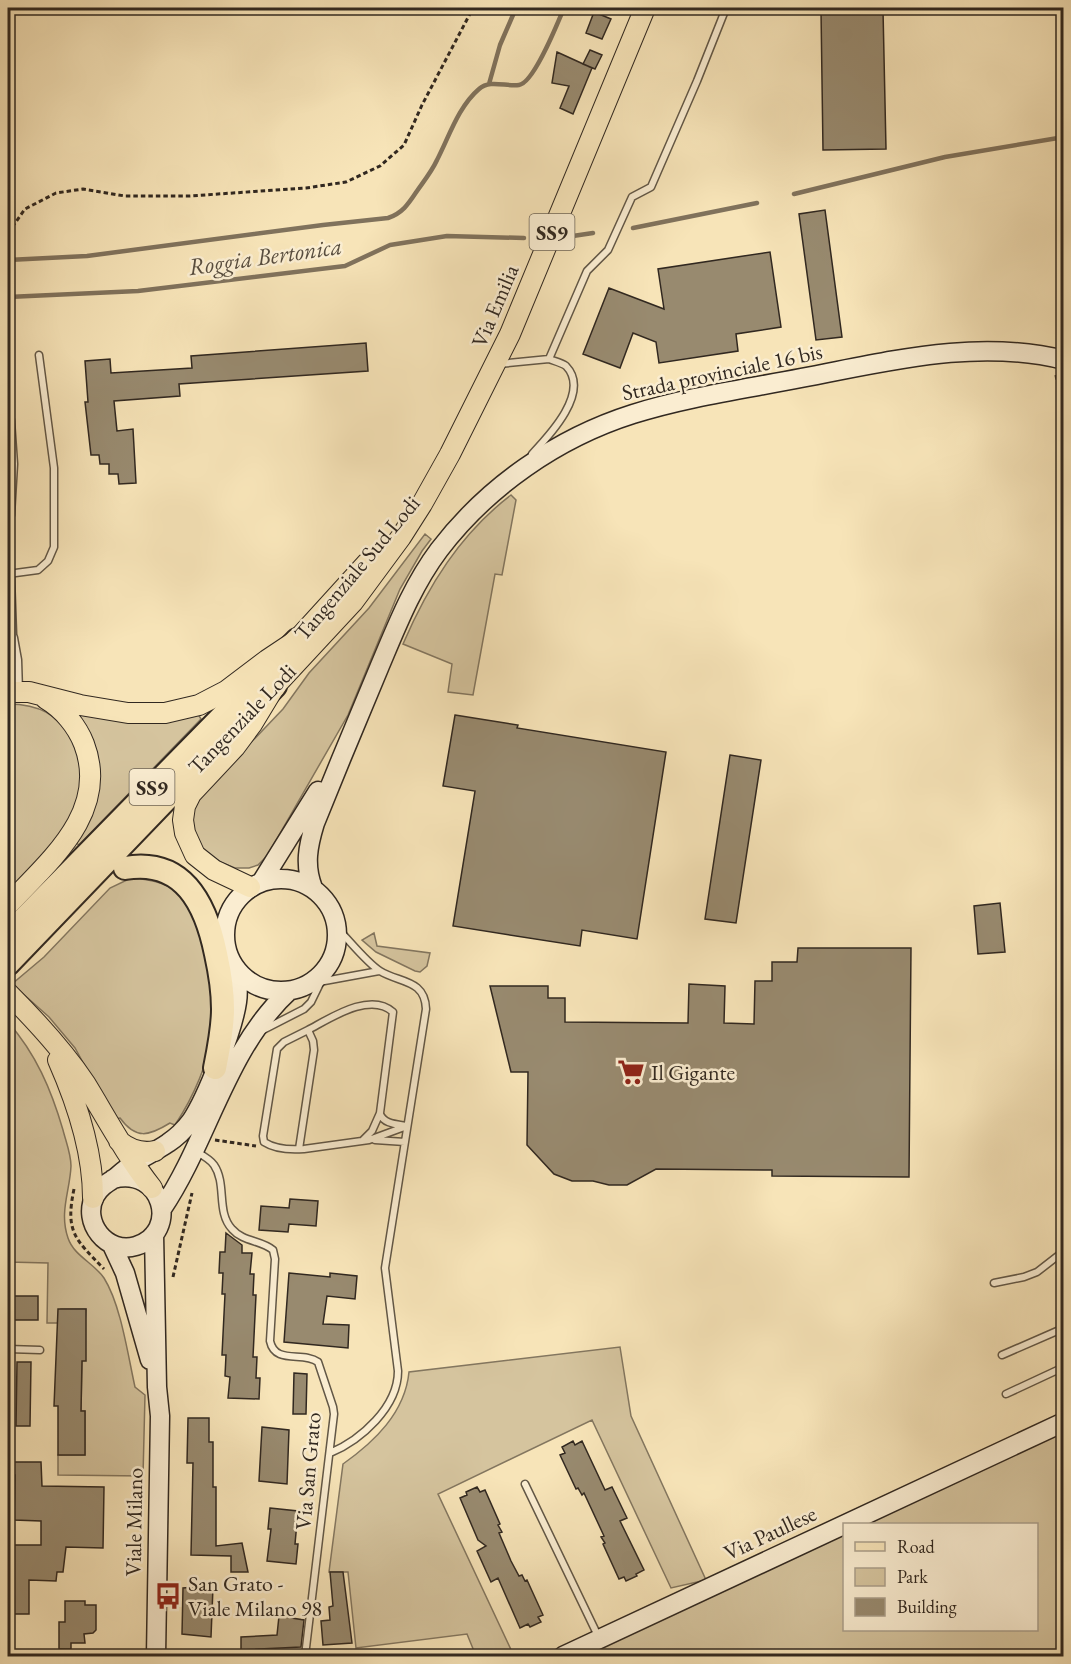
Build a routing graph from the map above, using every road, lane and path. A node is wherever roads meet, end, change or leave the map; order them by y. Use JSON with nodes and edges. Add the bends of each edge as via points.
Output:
{"nodes":[{"id":1,"x":473,"y":8,"type":"edge"},
{"id":2,"x":645,"y":8,"type":"edge"},
{"id":3,"x":726,"y":8,"type":"edge"},
{"id":4,"x":8,"y":233,"type":"edge"},
{"id":5,"x":39,"y":355,"type":"dead end"},
{"id":6,"x":549,"y":359,"type":"junction"},
{"id":7,"x":1058,"y":359,"type":"edge"},
{"id":8,"x":496,"y":365,"type":"junction"},
{"id":9,"x":8,"y":421,"type":"edge"},
{"id":10,"x":1064,"y":421,"type":"edge"},
{"id":11,"x":450,"y":454,"type":"junction"},
{"id":12,"x":508,"y":480,"type":"junction"},
{"id":13,"x":8,"y":515,"type":"edge"},
{"id":14,"x":8,"y":575,"type":"edge"},
{"id":15,"x":10,"y":634,"type":"junction"},
{"id":16,"x":297,"y":640,"type":"junction"},
{"id":17,"x":8,"y":648,"type":"edge"},
{"id":18,"x":275,"y":686,"type":"junction"},
{"id":19,"x":18,"y":692,"type":"edge"},
{"id":20,"x":345,"y":748,"type":"junction"},
{"id":21,"x":125,"y":868,"type":"junction"},
{"id":22,"x":256,"y":884,"type":"junction"},
{"id":23,"x":313,"y":888,"type":"junction"},
{"id":24,"x":8,"y":905,"type":"edge"},
{"id":25,"x":46,"y":923,"type":"junction"},
{"id":26,"x":225,"y":924,"type":"junction"},
{"id":27,"x":337,"y":928,"type":"junction"},
{"id":28,"x":8,"y":935,"type":"edge"},
{"id":29,"x":8,"y":964,"type":"edge"},
{"id":30,"x":236,"y":970,"type":"junction"},
{"id":31,"x":379,"y":971,"type":"junction"},
{"id":32,"x":315,"y":983,"type":"junction"},
{"id":33,"x":289,"y":991,"type":"junction"},
{"id":34,"x":8,"y":993,"type":"edge"},
{"id":35,"x":38,"y":1023,"type":"junction"},
{"id":36,"x":308,"y":1030,"type":"junction"},
{"id":37,"x":248,"y":1041,"type":"junction"},
{"id":38,"x":215,"y":1068,"type":"junction"},
{"id":39,"x":380,"y":1113,"type":"junction"},
{"id":40,"x":407,"y":1126,"type":"junction"},
{"id":41,"x":369,"y":1140,"type":"junction"},
{"id":42,"x":119,"y":1141,"type":"junction"},
{"id":43,"x":264,"y":1142,"type":"junction"},
{"id":44,"x":360,"y":1142,"type":"junction"},
{"id":45,"x":405,"y":1142,"type":"junction"},
{"id":46,"x":299,"y":1149,"type":"junction"},
{"id":47,"x":155,"y":1151,"type":"junction"},
{"id":48,"x":199,"y":1154,"type":"junction"},
{"id":49,"x":133,"y":1164,"type":"junction"},
{"id":50,"x":113,"y":1179,"type":"junction"},
{"id":51,"x":193,"y":1187,"type":"dead end"},
{"id":52,"x":152,"y":1188,"type":"junction"},
{"id":53,"x":93,"y":1198,"type":"junction"},
{"id":54,"x":162,"y":1209,"type":"junction"},
{"id":55,"x":154,"y":1234,"type":"junction"},
{"id":56,"x":112,"y":1245,"type":"junction"},
{"id":57,"x":1064,"y":1251,"type":"edge"},
{"id":58,"x":172,"y":1278,"type":"dead end"},
{"id":59,"x":994,"y":1283,"type":"dead end"},
{"id":60,"x":1064,"y":1328,"type":"edge"},
{"id":61,"x":8,"y":1349,"type":"edge"},
{"id":62,"x":40,"y":1350,"type":"dead end"},
{"id":63,"x":1002,"y":1355,"type":"dead end"},
{"id":64,"x":1064,"y":1367,"type":"edge"},
{"id":65,"x":157,"y":1387,"type":"junction"},
{"id":66,"x":1006,"y":1394,"type":"dead end"},
{"id":67,"x":1064,"y":1422,"type":"edge"},
{"id":68,"x":330,"y":1453,"type":"junction"},
{"id":69,"x":525,"y":1484,"type":"dead end"},
{"id":70,"x":848,"y":1523,"type":"edge"},
{"id":71,"x":843,"y":1525,"type":"edge"},
{"id":72,"x":600,"y":1639,"type":"junction"},
{"id":73,"x":156,"y":1656,"type":"edge"},
{"id":74,"x":305,"y":1656,"type":"edge"},
{"id":75,"x":563,"y":1656,"type":"edge"}],
"edges":[{"from":1,"to":4,"type":"path","via":[[404,145],[380,166],[346,182],[306,188],[189,196],[125,196],[83,189],[56,193],[25,209]]},
{"from":2,"to":8,"type":"main road","name":"Via Emilia","number":"SS9"},
{"from":3,"to":6,"type":"lane","via":[[651,187],[632,197],[608,250],[587,271]]},
{"from":5,"to":14,"type":"lane","via":[[54,458],[54,547],[48,561],[38,570]]},
{"from":6,"to":8,"type":"lane"},
{"from":6,"to":12,"type":"lane","via":[[565,365],[569,372],[574,387],[572,401],[550,434]]},
{"from":7,"to":10,"type":"path"},
{"from":7,"to":12,"type":"main road","name":"Strada provinciale 16 bis","via":[[1012,352],[931,355],[672,404],[602,426],[535,460]]},
{"from":8,"to":11,"type":"main road","name":"Via Emilia","number":"SS9"},
{"from":9,"to":13,"type":"street"},
{"from":11,"to":16,"type":"main road","name":"Tangenziale Sud Lodi","number":"SS9","via":[[373,556]]},
{"from":11,"to":18,"type":"main road","name":"Tangenziale Lodi","number":"SS9","via":[[372,578]]},
{"from":12,"to":20,"type":"main road","name":"Strada provinciale 16 bis","via":[[461,524],[422,576],[405,605]]},
{"from":14,"to":15,"type":"street"},
{"from":15,"to":17,"type":"street"},
{"from":15,"to":19,"type":"street"},
{"from":16,"to":19,"type":"main road","via":[[226,691],[183,710],[128,713]]},
{"from":16,"to":28,"type":"highway","name":"Tangenziale Sud Lodi","number":"SS9"},
{"from":18,"to":22,"type":"main road","via":[[236,747],[184,806],[184,833],[195,855],[214,870]]},
{"from":18,"to":25,"type":"highway","name":"Tangenziale Lodi","number":"SS9"},
{"from":19,"to":24,"type":"main road","via":[[55,705],[78,732],[90,762],[90,785],[76,827]]},
{"from":20,"to":22,"type":"main road","name":"Strada provinciale 16 bis"},
{"from":20,"to":23,"type":"main road","name":"Strada provinciale 16 bis","via":[[310,839],[307,865]]},
{"from":21,"to":25,"type":"highway","via":[[72,912]]},
{"from":21,"to":26,"type":"highway","via":[[147,861],[176,868],[207,892]]},
{"from":21,"to":38,"type":"highway","via":[[148,867],[177,877],[187,885],[206,918],[221,979],[223,1008]]},
{"from":22,"to":23,"type":"main road","via":[[279,878],[297,880]]},
{"from":22,"to":26,"type":"main road","via":[[238,897]]},
{"from":23,"to":27,"type":"main road","via":[[331,909]]},
{"from":25,"to":29,"type":"highway","name":"Tangenziale Lodi","number":"SS9"},
{"from":26,"to":30,"type":"main road","via":[[226,948]]},
{"from":27,"to":31,"type":"lane"},
{"from":27,"to":32,"type":"main road","via":[[331,961]]},
{"from":30,"to":33,"type":"main road","via":[[260,987]]},
{"from":30,"to":38,"type":"main road","via":[[237,1002]]},
{"from":31,"to":32,"type":"lane"},
{"from":31,"to":40,"type":"lane","via":[[416,987],[426,1002]]},
{"from":32,"to":33,"type":"main road"},
{"from":32,"to":37,"type":"lane","via":[[312,1002],[304,1009]]},
{"from":33,"to":37,"type":"main road","via":[[273,1005]]},
{"from":34,"to":35,"type":"main road"},
{"from":35,"to":42,"type":"main road","via":[[84,1082]]},
{"from":35,"to":53,"type":"main road","via":[[57,1056],[79,1116],[91,1164]]},
{"from":36,"to":39,"type":"lane","via":[[353,1007],[392,1010]]},
{"from":36,"to":43,"type":"lane","via":[[277,1049]]},
{"from":36,"to":46,"type":"lane","via":[[314,1045]]},
{"from":37,"to":48,"type":"main road"},
{"from":38,"to":47,"type":"main road","via":[[190,1122]]},
{"from":39,"to":40,"type":"lane","via":[[388,1122]]},
{"from":39,"to":44,"type":"lane","via":[[372,1131]]},
{"from":40,"to":41,"type":"lane"},
{"from":40,"to":45,"type":"lane"},
{"from":41,"to":44,"type":"lane"},
{"from":41,"to":45,"type":"lane"},
{"from":42,"to":47,"type":"main road","via":[[132,1150]]},
{"from":42,"to":49,"type":"main road"},
{"from":43,"to":46,"type":"lane"},
{"from":43,"to":48,"type":"path","via":[[256,1147],[211,1140]]},
{"from":44,"to":46,"type":"lane"},
{"from":45,"to":68,"type":"lane","via":[[385,1268],[397,1386],[370,1425]]},
{"from":47,"to":49,"type":"main road"},
{"from":48,"to":54,"type":"main road"},
{"from":48,"to":68,"type":"lane","name":"Via San Grato","via":[[217,1170],[228,1224],[243,1238],[273,1250],[271,1344],[279,1355],[312,1358],[321,1366],[334,1410]]},
{"from":49,"to":50,"type":"main road"},
{"from":49,"to":52,"type":"main road"},
{"from":50,"to":52,"type":"main road","via":[[132,1177]]},
{"from":50,"to":53,"type":"main road"},
{"from":51,"to":58,"type":"path"},
{"from":52,"to":54,"type":"main road"},
{"from":53,"to":56,"type":"main road","via":[[92,1220],[96,1230]]},
{"from":54,"to":55,"type":"main road"},
{"from":55,"to":56,"type":"main road","via":[[135,1247]]},
{"from":55,"to":65,"type":"main road"},
{"from":56,"to":65,"type":"main road","via":[[125,1273]]},
{"from":57,"to":59,"type":"lane","via":[[1037,1272]]},
{"from":60,"to":63,"type":"lane"},
{"from":61,"to":62,"type":"lane"},
{"from":64,"to":66,"type":"lane"},
{"from":65,"to":73,"type":"main road","name":"Viale Milano","via":[[160,1416]]},
{"from":67,"to":70,"type":"main road","name":"Via Paullese"},
{"from":68,"to":74,"type":"lane","name":"Via San Grato"},
{"from":69,"to":72,"type":"lane"},
{"from":71,"to":72,"type":"main road","name":"Via Paullese"},
{"from":72,"to":75,"type":"main road","name":"Via Paullese"}]}
